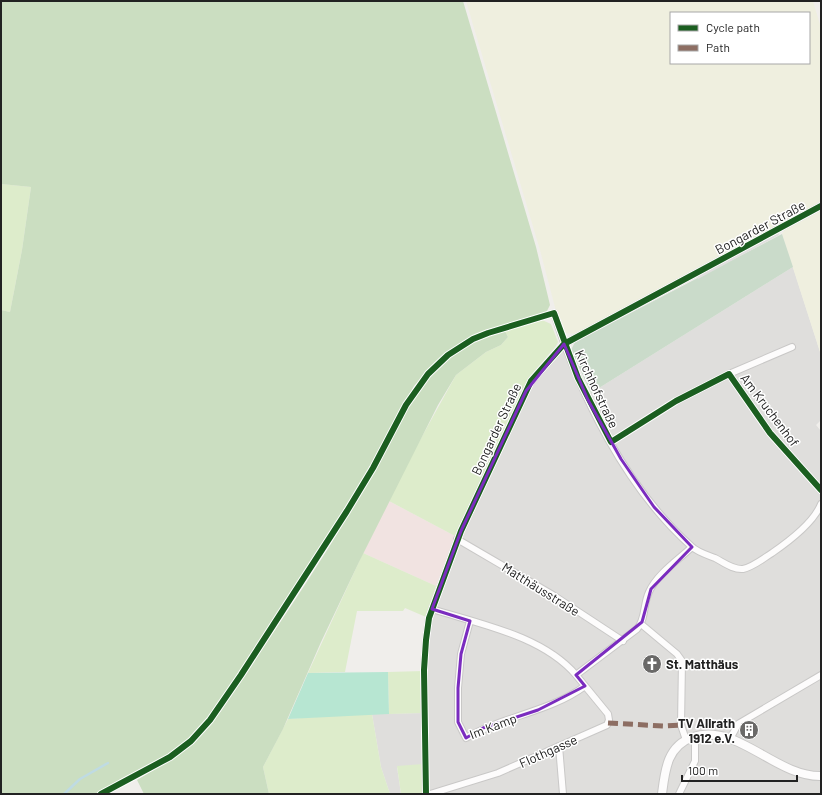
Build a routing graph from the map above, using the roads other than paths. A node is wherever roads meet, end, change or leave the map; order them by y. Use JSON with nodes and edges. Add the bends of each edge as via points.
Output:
{"nodes":[{"id":1,"x":821,"y":206,"type":"edge"},
{"id":2,"x":554,"y":313,"type":"dead end"},
{"id":3,"x":564,"y":344,"type":"junction"},
{"id":4,"x":792,"y":347,"type":"dead end"},
{"id":5,"x":729,"y":374,"type":"junction"},
{"id":6,"x":611,"y":442,"type":"junction"},
{"id":7,"x":821,"y":490,"type":"edge"},
{"id":8,"x":821,"y":504,"type":"edge"},
{"id":9,"x":457,"y":539,"type":"junction"},
{"id":10,"x":692,"y":547,"type":"junction"},
{"id":11,"x":432,"y":609,"type":"junction"},
{"id":12,"x":470,"y":621,"type":"junction"},
{"id":13,"x":642,"y":624,"type":"junction"},
{"id":14,"x":623,"y":641,"type":"junction"},
{"id":15,"x":576,"y":675,"type":"junction"},
{"id":16,"x":821,"y":675,"type":"edge"},
{"id":17,"x":585,"y":686,"type":"junction"},
{"id":18,"x":695,"y":736,"type":"junction"},
{"id":19,"x":730,"y":739,"type":"junction"},
{"id":20,"x":686,"y":740,"type":"junction"},
{"id":21,"x":559,"y":746,"type":"junction"},
{"id":22,"x":821,"y":776,"type":"edge"},
{"id":23,"x":426,"y":794,"type":"edge"},
{"id":24,"x":430,"y":794,"type":"edge"},
{"id":25,"x":563,"y":794,"type":"edge"},
{"id":26,"x":662,"y":794,"type":"edge"},
{"id":27,"x":679,"y":794,"type":"edge"}],
"edges":[{"from":1,"to":3,"type":"street","name":"Bongarder Straße"},
{"from":2,"to":3,"type":"street","name":"Kirchhofstraße"},
{"from":3,"to":6,"type":"street","name":"Kirchhofstraße","via":[[584,393]]},
{"from":3,"to":9,"type":"street","name":"Bongarder Straße","via":[[528,386]]},
{"from":4,"to":5,"type":"street","name":"Am Kruchenhof"},
{"from":5,"to":6,"type":"street","name":"Am Kruchenhof","via":[[671,404]]},
{"from":5,"to":7,"type":"street","name":"Am Kruchenhof","via":[[770,433]]},
{"from":6,"to":10,"type":"street","name":"Kirchhofstraße","via":[[645,495]]},
{"from":8,"to":10,"type":"street","via":[[812,518],[789,540],[745,568],[731,566]]},
{"from":9,"to":11,"type":"street","name":"Bongarder Straße"},
{"from":9,"to":14,"type":"street","name":"Matthäusstraße"},
{"from":10,"to":13,"type":"street","via":[[651,588],[644,605]]},
{"from":11,"to":12,"type":"street","name":"Flothgasse"},
{"from":11,"to":23,"type":"street","name":"Bongarder Straße","via":[[427,627],[425,654]]},
{"from":12,"to":15,"type":"street","name":"Flothgasse","via":[[538,644]]},
{"from":12,"to":17,"type":"street","name":"Im Kamp","via":[[461,654],[458,688],[458,722],[466,738],[483,728],[538,710]]},
{"from":13,"to":14,"type":"street"},
{"from":13,"to":20,"type":"street","via":[[682,661],[681,725]]},
{"from":14,"to":15,"type":"street"},
{"from":15,"to":17,"type":"street","name":"Flothgasse"},
{"from":16,"to":19,"type":"street","via":[[738,724]]},
{"from":17,"to":21,"type":"street","name":"Flothgasse","via":[[607,712],[609,721],[604,726]]},
{"from":18,"to":19,"type":"street","via":[[709,734]]},
{"from":18,"to":20,"type":"street"},
{"from":18,"to":27,"type":"street","via":[[695,761]]},
{"from":19,"to":22,"type":"street","via":[[789,770]]},
{"from":20,"to":26,"type":"street","via":[[668,759]]},
{"from":21,"to":24,"type":"street","name":"Flothgasse","via":[[498,773]]},
{"from":21,"to":25,"type":"street"}]}
